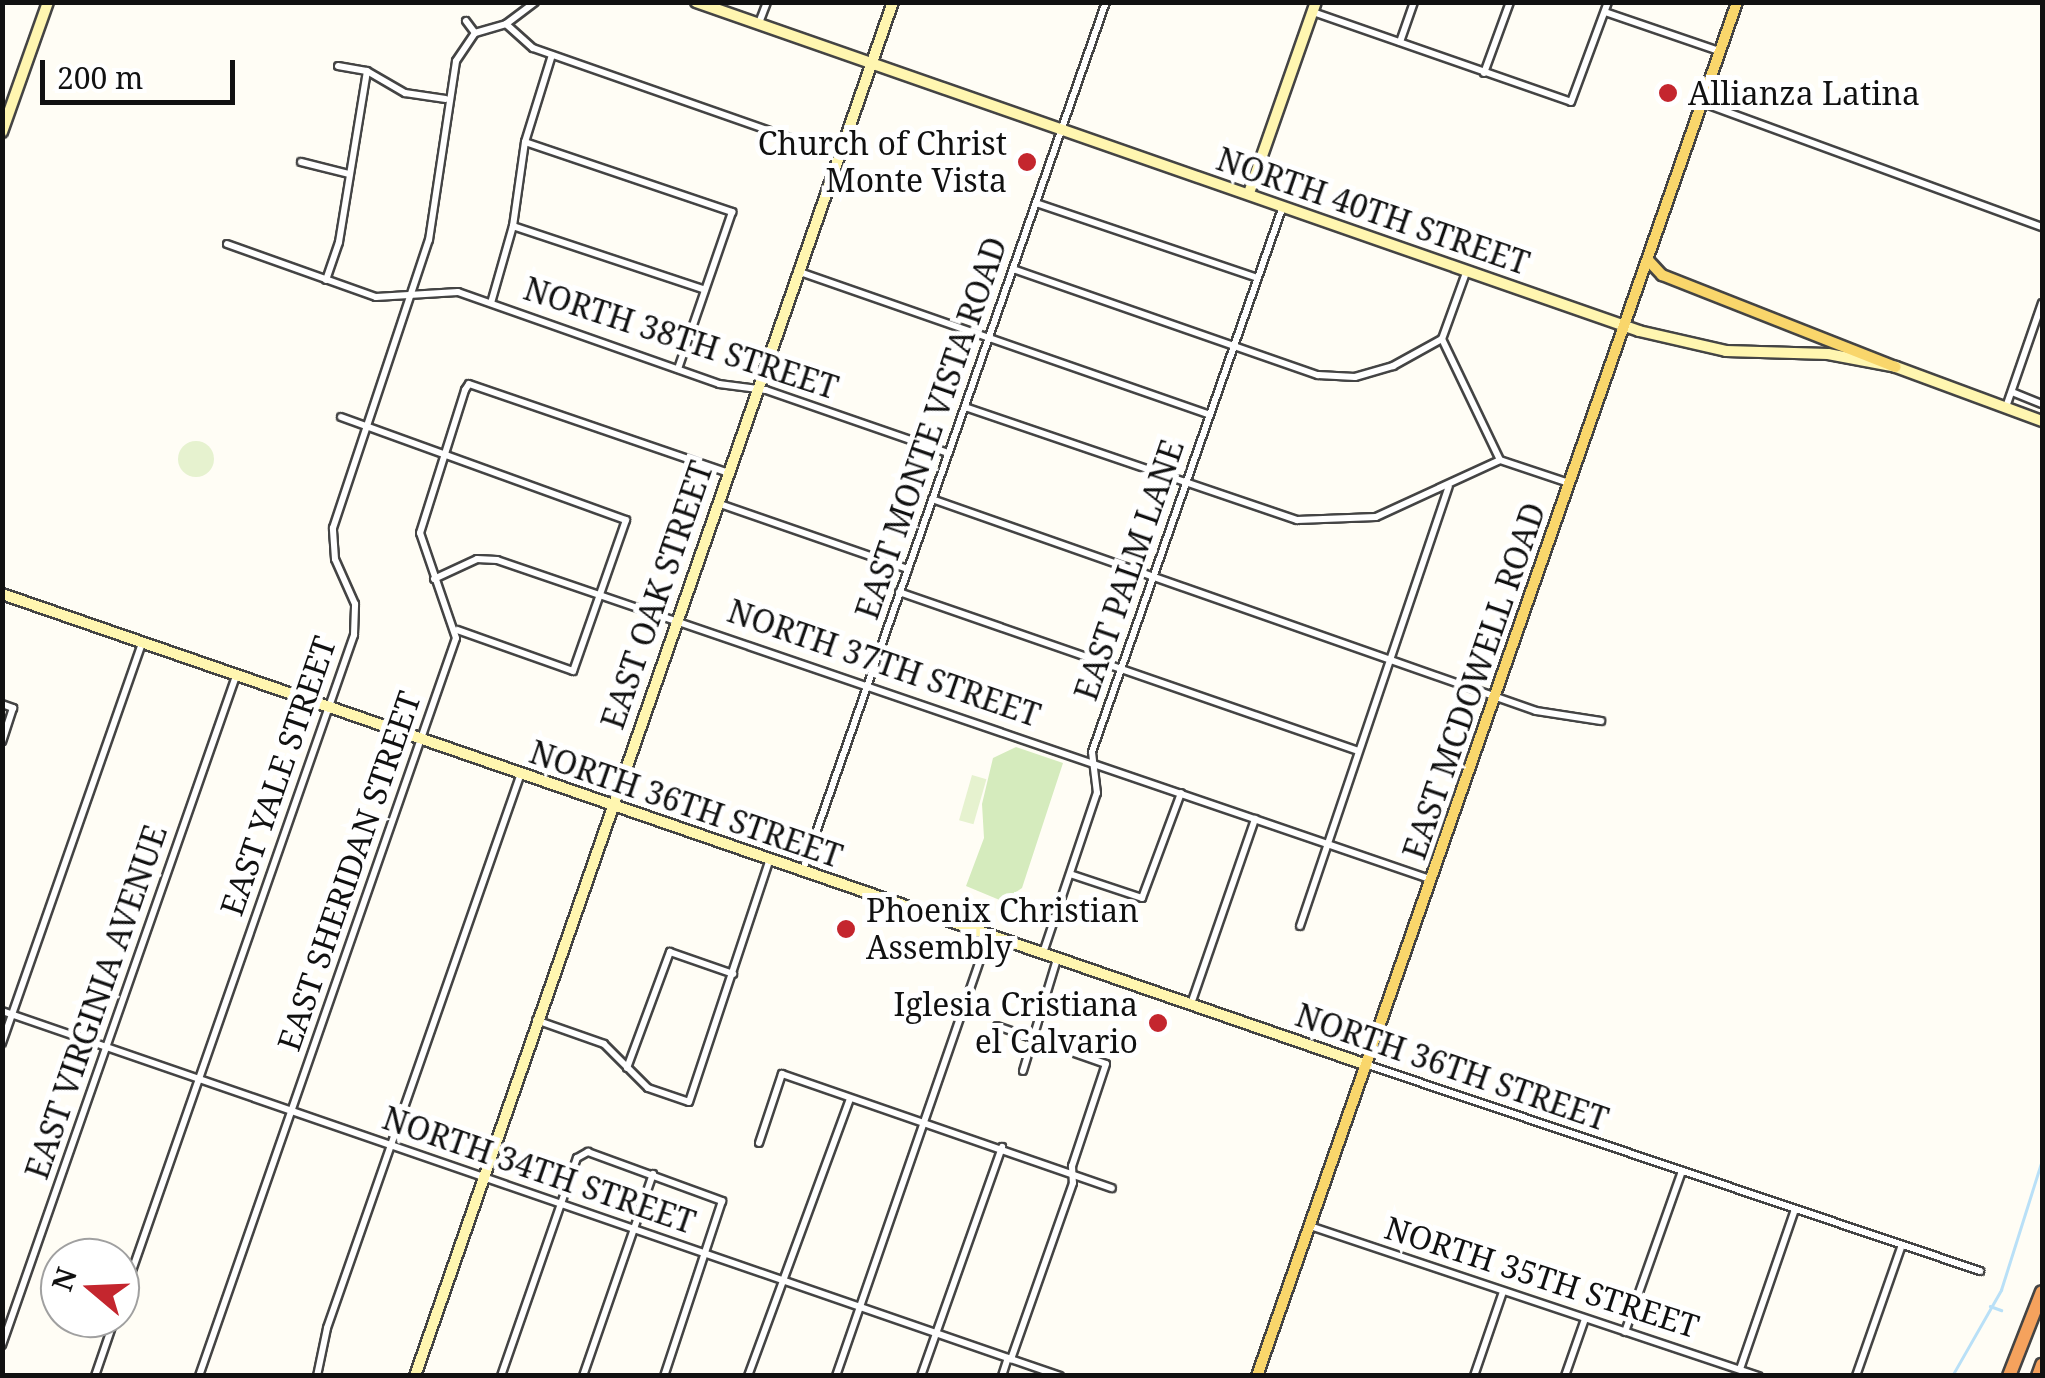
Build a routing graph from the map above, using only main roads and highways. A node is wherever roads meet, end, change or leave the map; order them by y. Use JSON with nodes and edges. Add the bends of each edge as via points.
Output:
{"nodes":[{"id":1,"x":48,"y":2,"type":"edge"},
{"id":2,"x":696,"y":2,"type":"edge"},
{"id":3,"x":892,"y":2,"type":"edge"},
{"id":4,"x":1738,"y":2,"type":"edge"},
{"id":5,"x":1314,"y":7,"type":"edge"},
{"id":6,"x":871,"y":63,"type":"junction"},
{"id":7,"x":2,"y":132,"type":"edge"},
{"id":8,"x":1249,"y":193,"type":"junction"},
{"id":9,"x":1648,"y":260,"type":"junction"},
{"id":10,"x":1625,"y":326,"type":"junction"},
{"id":11,"x":1896,"y":366,"type":"junction"},
{"id":12,"x":2042,"y":421,"type":"edge"},
{"id":13,"x":2,"y":594,"type":"edge"},
{"id":14,"x":610,"y":804,"type":"junction"},
{"id":15,"x":1367,"y":1065,"type":"junction"},
{"id":16,"x":2042,"y":1292,"type":"edge"},
{"id":17,"x":2042,"y":1365,"type":"edge"},
{"id":18,"x":415,"y":1376,"type":"edge"},
{"id":19,"x":1258,"y":1376,"type":"edge"},
{"id":20,"x":2008,"y":1376,"type":"edge"},
{"id":21,"x":2038,"y":1376,"type":"edge"}],
"edges":[{"from":1,"to":7,"type":"main road"},
{"from":2,"to":6,"type":"main road","name":"NORTH 40TH STREET"},
{"from":3,"to":6,"type":"main road","name":"EAST OAK STREET"},
{"from":4,"to":9,"type":"main road","name":"EAST MCDOWELL ROAD"},
{"from":5,"to":8,"type":"main road"},
{"from":6,"to":8,"type":"main road","name":"NORTH 40TH STREET"},
{"from":6,"to":14,"type":"main road","name":"EAST OAK STREET"},
{"from":8,"to":10,"type":"main road","name":"NORTH 40TH STREET"},
{"from":9,"to":10,"type":"main road","name":"EAST MCDOWELL ROAD"},
{"from":9,"to":11,"type":"main road","via":[[1662,275]]},
{"from":10,"to":11,"type":"main road","name":"NORTH 40TH STREET","via":[[1726,351],[1828,354]]},
{"from":10,"to":15,"type":"main road","name":"EAST MCDOWELL ROAD"},
{"from":11,"to":12,"type":"main road","name":"NORTH 40TH STREET"},
{"from":13,"to":14,"type":"main road","name":"NORTH 36TH STREET"},
{"from":14,"to":15,"type":"main road","name":"NORTH 36TH STREET"},
{"from":14,"to":18,"type":"main road","name":"EAST OAK STREET"},
{"from":15,"to":19,"type":"main road","name":"EAST MCDOWELL ROAD"},
{"from":16,"to":20,"type":"highway"},
{"from":17,"to":21,"type":"highway"}]}
